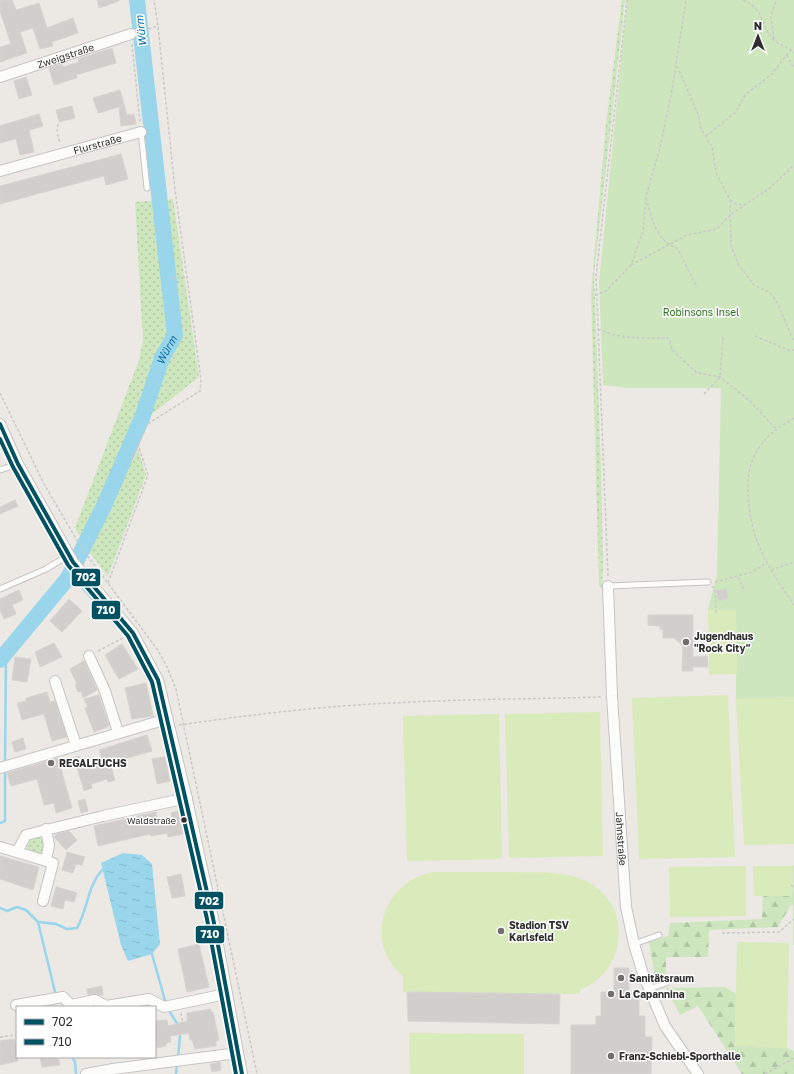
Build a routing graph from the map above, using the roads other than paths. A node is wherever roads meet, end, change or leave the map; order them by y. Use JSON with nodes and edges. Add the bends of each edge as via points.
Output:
{"nodes":[{"id":1,"x":132,"y":34,"type":"road end"},
{"id":2,"x":0,"y":77,"type":"edge"},
{"id":3,"x":141,"y":132,"type":"joint"},
{"id":4,"x":0,"y":171,"type":"edge"},
{"id":5,"x":147,"y":188,"type":"dead end"},
{"id":6,"x":0,"y":424,"type":"edge"},
{"id":7,"x":18,"y":464,"type":"junction"},
{"id":8,"x":0,"y":470,"type":"edge"},
{"id":9,"x":71,"y":558,"type":"junction"},
{"id":10,"x":708,"y":582,"type":"dead end"},
{"id":11,"x":608,"y":586,"type":"joint"},
{"id":12,"x":0,"y":589,"type":"edge"},
{"id":13,"x":89,"y":656,"type":"road end"},
{"id":14,"x":55,"y":681,"type":"dead end"},
{"id":15,"x":167,"y":719,"type":"junction"},
{"id":16,"x":118,"y":732,"type":"junction"},
{"id":17,"x":76,"y":745,"type":"junction"},
{"id":18,"x":3,"y":767,"type":"edge"},
{"id":19,"x":187,"y":798,"type":"junction"},
{"id":20,"x":46,"y":829,"type":"junction"},
{"id":21,"x":0,"y":847,"type":"edge"},
{"id":22,"x":17,"y":852,"type":"junction"},
{"id":23,"x":46,"y":860,"type":"junction"},
{"id":24,"x":43,"y":901,"type":"dead end"},
{"id":25,"x":659,"y":935,"type":"dead end"},
{"id":26,"x":634,"y":944,"type":"junction"},
{"id":27,"x":666,"y":983,"type":"dead end"},
{"id":28,"x":649,"y":989,"type":"junction"},
{"id":29,"x":226,"y":994,"type":"junction"},
{"id":30,"x":16,"y":1005,"type":"dead end"},
{"id":31,"x":238,"y":1053,"type":"junction"},
{"id":32,"x":86,"y":1074,"type":"edge"},
{"id":33,"x":242,"y":1074,"type":"edge"},
{"id":34,"x":698,"y":1074,"type":"edge"}],
"edges":[{"from":1,"to":2,"type":"street","name":"Zweigstraße"},
{"from":3,"to":4,"type":"street","name":"Flurstraße"},
{"from":3,"to":5,"type":"lane"},
{"from":6,"to":7,"type":"street"},
{"from":7,"to":8,"type":"lane"},
{"from":7,"to":9,"type":"street"},
{"from":9,"to":12,"type":"lane"},
{"from":9,"to":15,"type":"street","via":[[133,633],[158,680]]},
{"from":10,"to":11,"type":"lane"},
{"from":11,"to":26,"type":"street","name":"Jahnstraße","via":[[612,696],[626,907]]},
{"from":13,"to":16,"type":"street","via":[[105,691]]},
{"from":14,"to":17,"type":"street"},
{"from":15,"to":16,"type":"street"},
{"from":15,"to":19,"type":"street"},
{"from":16,"to":17,"type":"street"},
{"from":17,"to":18,"type":"street"},
{"from":19,"to":20,"type":"street"},
{"from":19,"to":29,"type":"street","via":[[213,918]]},
{"from":20,"to":22,"type":"street","via":[[26,835]]},
{"from":20,"to":23,"type":"street","via":[[49,845]]},
{"from":21,"to":22,"type":"street"},
{"from":22,"to":23,"type":"street"},
{"from":23,"to":24,"type":"street","via":[[53,863]]},
{"from":25,"to":26,"type":"lane"},
{"from":26,"to":28,"type":"street","name":"Jahnstraße"},
{"from":27,"to":28,"type":"lane"},
{"from":28,"to":34,"type":"street","name":"Jahnstraße","via":[[665,1026]]},
{"from":29,"to":30,"type":"street","via":[[171,1007],[149,999],[106,1006],[95,1000],[71,1005],[63,998]]},
{"from":29,"to":31,"type":"street"},
{"from":31,"to":32,"type":"street"},
{"from":31,"to":33,"type":"street"}]}
